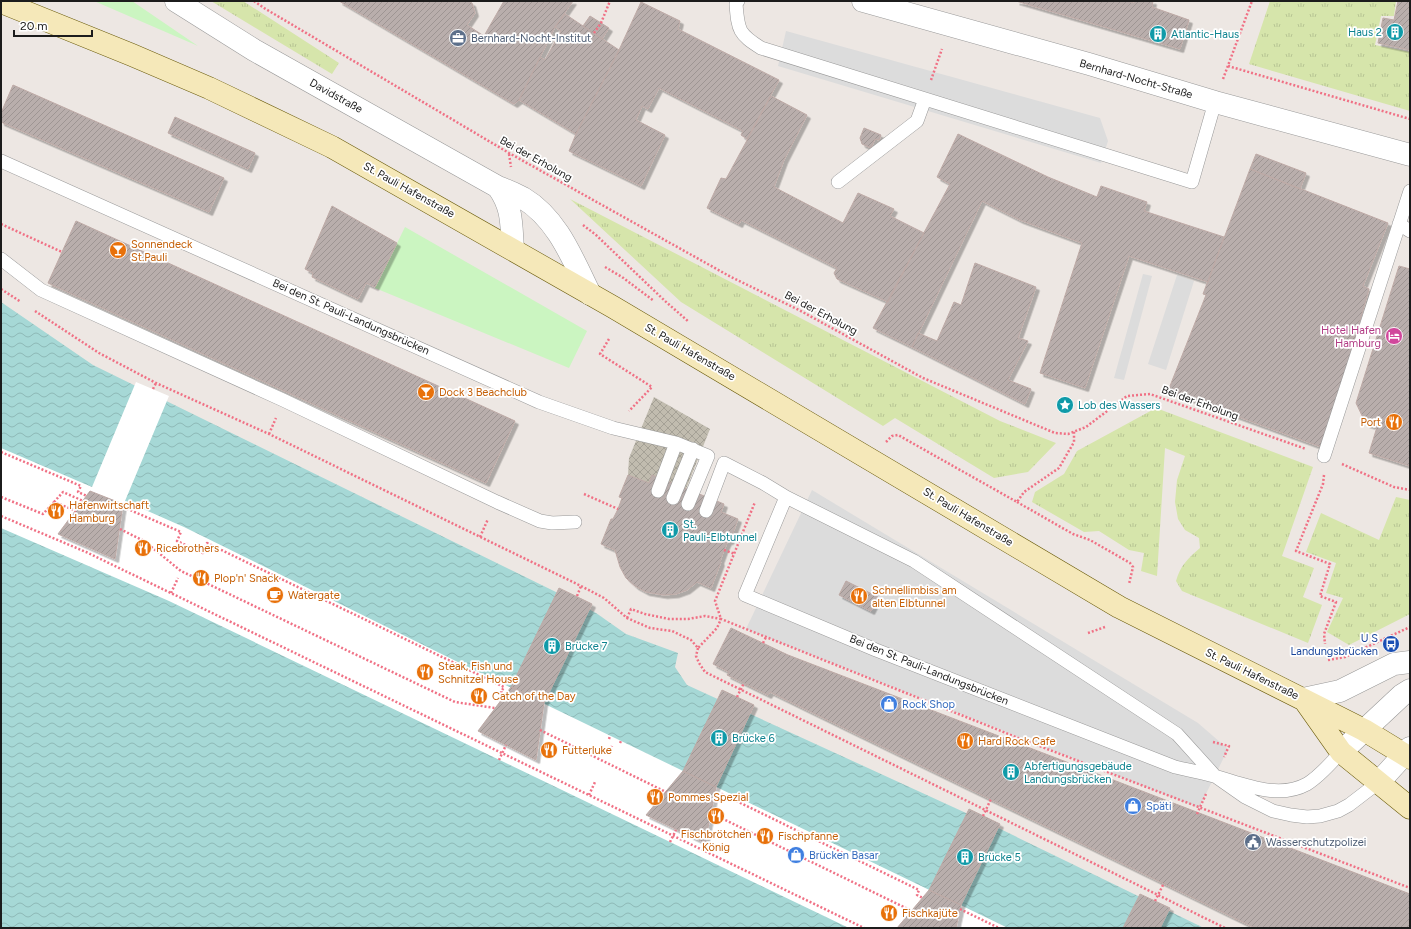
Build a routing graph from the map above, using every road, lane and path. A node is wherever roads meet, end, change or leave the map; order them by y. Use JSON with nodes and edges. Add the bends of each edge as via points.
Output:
{"nodes":[{"id":1,"x":176,"y":1,"type":"edge"},
{"id":2,"x":254,"y":1,"type":"edge"},
{"id":3,"x":610,"y":1,"type":"edge"},
{"id":4,"x":738,"y":1,"type":"edge"},
{"id":5,"x":863,"y":1,"type":"edge"},
{"id":6,"x":1252,"y":1,"type":"edge"},
{"id":7,"x":1,"y":2,"type":"edge"},
{"id":8,"x":949,"y":25,"type":"junction"},
{"id":9,"x":594,"y":33,"type":"dead end"},
{"id":10,"x":925,"y":99,"type":"junction"},
{"id":11,"x":1215,"y":102,"type":"junction"},
{"id":12,"x":1410,"y":118,"type":"edge"},
{"id":13,"x":509,"y":153,"type":"junction"},
{"id":14,"x":1410,"y":155,"type":"edge"},
{"id":15,"x":1,"y":161,"type":"edge"},
{"id":16,"x":512,"y":168,"type":"dead end"},
{"id":17,"x":838,"y":182,"type":"dead end"},
{"id":18,"x":498,"y":186,"type":"junction"},
{"id":19,"x":1410,"y":190,"type":"edge"},
{"id":20,"x":578,"y":220,"type":"dead end"},
{"id":21,"x":1,"y":224,"type":"edge"},
{"id":22,"x":1399,"y":224,"type":"junction"},
{"id":23,"x":1410,"y":231,"type":"edge"},
{"id":24,"x":513,"y":249,"type":"junction"},
{"id":25,"x":62,"y":252,"type":"dead end"},
{"id":26,"x":1,"y":259,"type":"edge"},
{"id":27,"x":1,"y":289,"type":"edge"},
{"id":28,"x":590,"y":294,"type":"junction"},
{"id":29,"x":27,"y":306,"type":"dead end"},
{"id":30,"x":34,"y":310,"type":"dead end"},
{"id":31,"x":609,"y":339,"type":"dead end"},
{"id":32,"x":685,"y":349,"type":"junction"},
{"id":33,"x":156,"y":383,"type":"junction"},
{"id":34,"x":153,"y":389,"type":"dead end"},
{"id":35,"x":613,"y":428,"type":"junction"},
{"id":36,"x":1074,"y":431,"type":"junction"},
{"id":37,"x":898,"y":435,"type":"dead end"},
{"id":38,"x":676,"y":442,"type":"junction"},
{"id":39,"x":692,"y":449,"type":"junction"},
{"id":40,"x":1,"y":452,"type":"edge"},
{"id":41,"x":1324,"y":456,"type":"junction"},
{"id":42,"x":763,"y":483,"type":"junction"},
{"id":43,"x":1324,"y":484,"type":"dead end"},
{"id":44,"x":1410,"y":490,"type":"edge"},
{"id":45,"x":658,"y":491,"type":"dead end"},
{"id":46,"x":584,"y":494,"type":"dead end"},
{"id":47,"x":87,"y":496,"type":"dead end"},
{"id":48,"x":1,"y":497,"type":"edge"},
{"id":49,"x":786,"y":497,"type":"junction"},
{"id":50,"x":673,"y":498,"type":"dead end"},
{"id":51,"x":83,"y":501,"type":"dead end"},
{"id":52,"x":54,"y":502,"type":"junction"},
{"id":53,"x":1017,"y":502,"type":"junction"},
{"id":54,"x":688,"y":504,"type":"dead end"},
{"id":55,"x":123,"y":507,"type":"dead end"},
{"id":56,"x":618,"y":509,"type":"dead end"},
{"id":57,"x":76,"y":511,"type":"dead end"},
{"id":58,"x":706,"y":511,"type":"dead end"},
{"id":59,"x":1,"y":516,"type":"edge"},
{"id":60,"x":575,"y":522,"type":"dead end"},
{"id":61,"x":120,"y":529,"type":"dead end"},
{"id":62,"x":724,"y":550,"type":"dead end"},
{"id":63,"x":735,"y":554,"type":"junction"},
{"id":64,"x":178,"y":578,"type":"dead end"},
{"id":65,"x":1130,"y":582,"type":"dead end"},
{"id":66,"x":581,"y":586,"type":"junction"},
{"id":67,"x":172,"y":593,"type":"junction"},
{"id":68,"x":576,"y":596,"type":"dead end"},
{"id":69,"x":627,"y":618,"type":"junction"},
{"id":70,"x":721,"y":619,"type":"junction"},
{"id":71,"x":1410,"y":627,"type":"edge"},
{"id":72,"x":766,"y":638,"type":"junction"},
{"id":73,"x":763,"y":643,"type":"dead end"},
{"id":74,"x":1325,"y":644,"type":"dead end"},
{"id":75,"x":698,"y":648,"type":"junction"},
{"id":76,"x":1328,"y":660,"type":"dead end"},
{"id":77,"x":1410,"y":662,"type":"edge"},
{"id":78,"x":744,"y":683,"type":"dead end"},
{"id":79,"x":741,"y":690,"type":"junction"},
{"id":80,"x":1410,"y":690,"type":"edge"},
{"id":81,"x":506,"y":695,"type":"dead end"},
{"id":82,"x":498,"y":696,"type":"dead end"},
{"id":83,"x":737,"y":697,"type":"dead end"},
{"id":84,"x":503,"y":698,"type":"dead end"},
{"id":85,"x":1303,"y":699,"type":"junction"},
{"id":86,"x":495,"y":708,"type":"dead end"},
{"id":87,"x":540,"y":730,"type":"dead end"},
{"id":88,"x":1364,"y":730,"type":"junction"},
{"id":89,"x":1021,"y":739,"type":"junction"},
{"id":90,"x":506,"y":745,"type":"dead end"},
{"id":91,"x":1018,"y":745,"type":"dead end"},
{"id":92,"x":612,"y":746,"type":"dead end"},
{"id":93,"x":1341,"y":752,"type":"junction"},
{"id":94,"x":502,"y":753,"type":"junction"},
{"id":95,"x":1408,"y":753,"type":"edge"},
{"id":96,"x":609,"y":754,"type":"dead end"},
{"id":97,"x":499,"y":760,"type":"dead end"},
{"id":98,"x":1215,"y":776,"type":"junction"},
{"id":99,"x":595,"y":782,"type":"dead end"},
{"id":100,"x":1379,"y":782,"type":"junction"},
{"id":101,"x":666,"y":792,"type":"dead end"},
{"id":102,"x":589,"y":795,"type":"junction"},
{"id":103,"x":991,"y":799,"type":"dead end"},
{"id":104,"x":717,"y":802,"type":"dead end"},
{"id":105,"x":1410,"y":808,"type":"edge"},
{"id":106,"x":986,"y":810,"type":"junction"},
{"id":107,"x":711,"y":813,"type":"dead end"},
{"id":108,"x":983,"y":816,"type":"dead end"},
{"id":109,"x":676,"y":830,"type":"dead end"},
{"id":110,"x":673,"y":836,"type":"junction"},
{"id":111,"x":670,"y":842,"type":"dead end"},
{"id":112,"x":1164,"y":883,"type":"dead end"},
{"id":113,"x":1410,"y":888,"type":"edge"},
{"id":114,"x":1158,"y":895,"type":"junction"},
{"id":115,"x":923,"y":898,"type":"dead end"},
{"id":116,"x":1155,"y":901,"type":"dead end"},
{"id":117,"x":960,"y":909,"type":"dead end"},
{"id":118,"x":912,"y":911,"type":"dead end"},
{"id":119,"x":864,"y":928,"type":"edge"},
{"id":120,"x":999,"y":928,"type":"edge"},
{"id":121,"x":1226,"y":928,"type":"edge"}],
"edges":[{"from":1,"to":18,"type":"street","name":"Davidstraße","via":[[254,50]]},
{"from":2,"to":13,"type":"path","name":"Bei der Erholung"},
{"from":3,"to":9,"type":"path"},
{"from":4,"to":10,"type":"lane","via":[[737,26],[745,38],[761,48]]},
{"from":5,"to":8,"type":"street","name":"Bernhard-Nocht-Straße"},
{"from":6,"to":12,"type":"path","via":[[1228,66]]},
{"from":7,"to":24,"type":"main road","name":"St. Pauli Hafenstraße","via":[[209,88],[324,143]]},
{"from":8,"to":10,"type":"path"},
{"from":8,"to":11,"type":"street","name":"Bernhard-Nocht-Straße"},
{"from":10,"to":11,"type":"lane","via":[[1192,182]]},
{"from":10,"to":17,"type":"lane","via":[[917,121]]},
{"from":11,"to":14,"type":"street","name":"Bernhard-Nocht-Straße"},
{"from":13,"to":16,"type":"path"},
{"from":13,"to":36,"type":"path","name":"Bei der Erholung","via":[[731,277],[799,310],[923,378],[1055,433],[1068,434]]},
{"from":15,"to":35,"type":"lane","name":"Bei den St. Pauli-Landungsbrücken","via":[[539,402]]},
{"from":18,"to":24,"type":"street","via":[[509,208]]},
{"from":18,"to":28,"type":"street","name":"Davidstraße","via":[[522,198],[548,220],[565,244]]},
{"from":19,"to":22,"type":"lane"},
{"from":20,"to":32,"type":"path","via":[[694,326]]},
{"from":21,"to":25,"type":"path"},
{"from":22,"to":23,"type":"lane"},
{"from":22,"to":41,"type":"lane"},
{"from":24,"to":28,"type":"main road","name":"St. Pauli Hafenstraße"},
{"from":26,"to":60,"type":"lane","via":[[41,290],[504,505],[540,521]]},
{"from":27,"to":29,"type":"path"},
{"from":28,"to":32,"type":"main road","name":"St. Pauli Hafenstraße"},
{"from":30,"to":33,"type":"path","via":[[99,353]]},
{"from":31,"to":35,"type":"path","via":[[600,354],[652,386]]},
{"from":32,"to":85,"type":"main road","name":"St. Pauli Hafenstraße","via":[[1119,607]]},
{"from":33,"to":34,"type":"path"},
{"from":33,"to":66,"type":"path","via":[[269,434]]},
{"from":35,"to":38,"type":"lane","name":"Bei den St. Pauli-Landungsbrücken"},
{"from":36,"to":41,"type":"path","name":"Bei der Erholung","via":[[1086,427],[1127,396],[1150,394]]},
{"from":36,"to":53,"type":"path","via":[[1074,442],[1059,468],[1024,492]]},
{"from":37,"to":53,"type":"path"},
{"from":38,"to":39,"type":"lane","name":"Bei den St. Pauli-Landungsbrücken"},
{"from":38,"to":45,"type":"lane"},
{"from":39,"to":50,"type":"lane"},
{"from":39,"to":54,"type":"lane","name":"Bei den St. Pauli-Landungsbrücken","via":[[708,456]]},
{"from":40,"to":47,"type":"path","via":[[80,486],[78,492]]},
{"from":41,"to":44,"type":"path","name":"Bei der Erholung","via":[[1394,487]]},
{"from":42,"to":49,"type":"lane","name":"Bei den St. Pauli-Landungsbrücken"},
{"from":42,"to":58,"type":"lane","name":"Bei den St. Pauli-Landungsbrücken","via":[[724,463]]},
{"from":42,"to":63,"type":"path"},
{"from":43,"to":74,"type":"path","via":[[1296,551],[1330,564],[1320,596],[1336,602],[1324,634]]},
{"from":46,"to":56,"type":"path"},
{"from":48,"to":52,"type":"path","via":[[43,514]]},
{"from":49,"to":98,"type":"lane","name":"Bei den St. Pauli-Landungsbrücken","via":[[914,561],[1177,734]]},
{"from":49,"to":98,"type":"lane","name":"Bei den St. Pauli-Landungsbrücken","via":[[745,595],[876,650],[1168,764]]},
{"from":51,"to":52,"type":"path","via":[[63,492]]},
{"from":52,"to":57,"type":"path"},
{"from":53,"to":65,"type":"path","via":[[1130,563],[1133,567]]},
{"from":55,"to":81,"type":"path","via":[[181,532],[177,541],[190,548],[203,553],[207,543],[504,687],[501,692]]},
{"from":59,"to":67,"type":"path","via":[[86,552]]},
{"from":61,"to":86,"type":"path","via":[[144,541],[181,571],[239,599],[456,702]]},
{"from":62,"to":63,"type":"path"},
{"from":63,"to":70,"type":"path","via":[[716,601]]},
{"from":64,"to":67,"type":"path"},
{"from":66,"to":68,"type":"path"},
{"from":66,"to":69,"type":"path","via":[[604,598]]},
{"from":67,"to":94,"type":"path"},
{"from":69,"to":70,"type":"path","via":[[631,609],[669,619],[705,616]]},
{"from":69,"to":75,"type":"path","via":[[650,628],[672,631],[691,640]]},
{"from":70,"to":72,"type":"path"},
{"from":70,"to":75,"type":"path","via":[[717,628]]},
{"from":71,"to":76,"type":"path","via":[[1345,657]]},
{"from":72,"to":73,"type":"path"},
{"from":72,"to":89,"type":"path"},
{"from":75,"to":79,"type":"path","via":[[696,656],[705,672]]},
{"from":77,"to":85,"type":"street","via":[[1394,664],[1340,691]]},
{"from":78,"to":79,"type":"path"},
{"from":79,"to":83,"type":"path"},
{"from":79,"to":106,"type":"path"},
{"from":80,"to":88,"type":"street"},
{"from":82,"to":84,"type":"path"},
{"from":85,"to":88,"type":"main road","name":"St. Pauli Hafenstraße"},
{"from":85,"to":93,"type":"main road"},
{"from":87,"to":101,"type":"path"},
{"from":88,"to":93,"type":"street"},
{"from":88,"to":95,"type":"main road"},
{"from":89,"to":91,"type":"path"},
{"from":89,"to":113,"type":"path"},
{"from":90,"to":94,"type":"path"},
{"from":92,"to":96,"type":"path"},
{"from":93,"to":98,"type":"lane","name":"Bei den St. Pauli-Landungsbrücken","via":[[1315,778],[1292,789],[1250,788]]},
{"from":93,"to":100,"type":"main road"},
{"from":94,"to":97,"type":"path"},
{"from":94,"to":102,"type":"path"},
{"from":95,"to":100,"type":"street"},
{"from":98,"to":100,"type":"lane","name":"Bei den St. Pauli-Landungsbrücken","via":[[1245,797],[1273,811],[1307,817],[1338,811]]},
{"from":99,"to":102,"type":"path"},
{"from":100,"to":105,"type":"main road"},
{"from":102,"to":110,"type":"path"},
{"from":103,"to":106,"type":"path"},
{"from":104,"to":115,"type":"path","via":[[714,798],[720,799],[722,794],[912,886],[919,890],[917,895]]},
{"from":106,"to":108,"type":"path"},
{"from":106,"to":114,"type":"path"},
{"from":107,"to":118,"type":"path"},
{"from":109,"to":110,"type":"path"},
{"from":110,"to":111,"type":"path"},
{"from":110,"to":119,"type":"path"},
{"from":112,"to":114,"type":"path"},
{"from":114,"to":116,"type":"path"},
{"from":114,"to":121,"type":"path"},
{"from":117,"to":120,"type":"path"}]}
